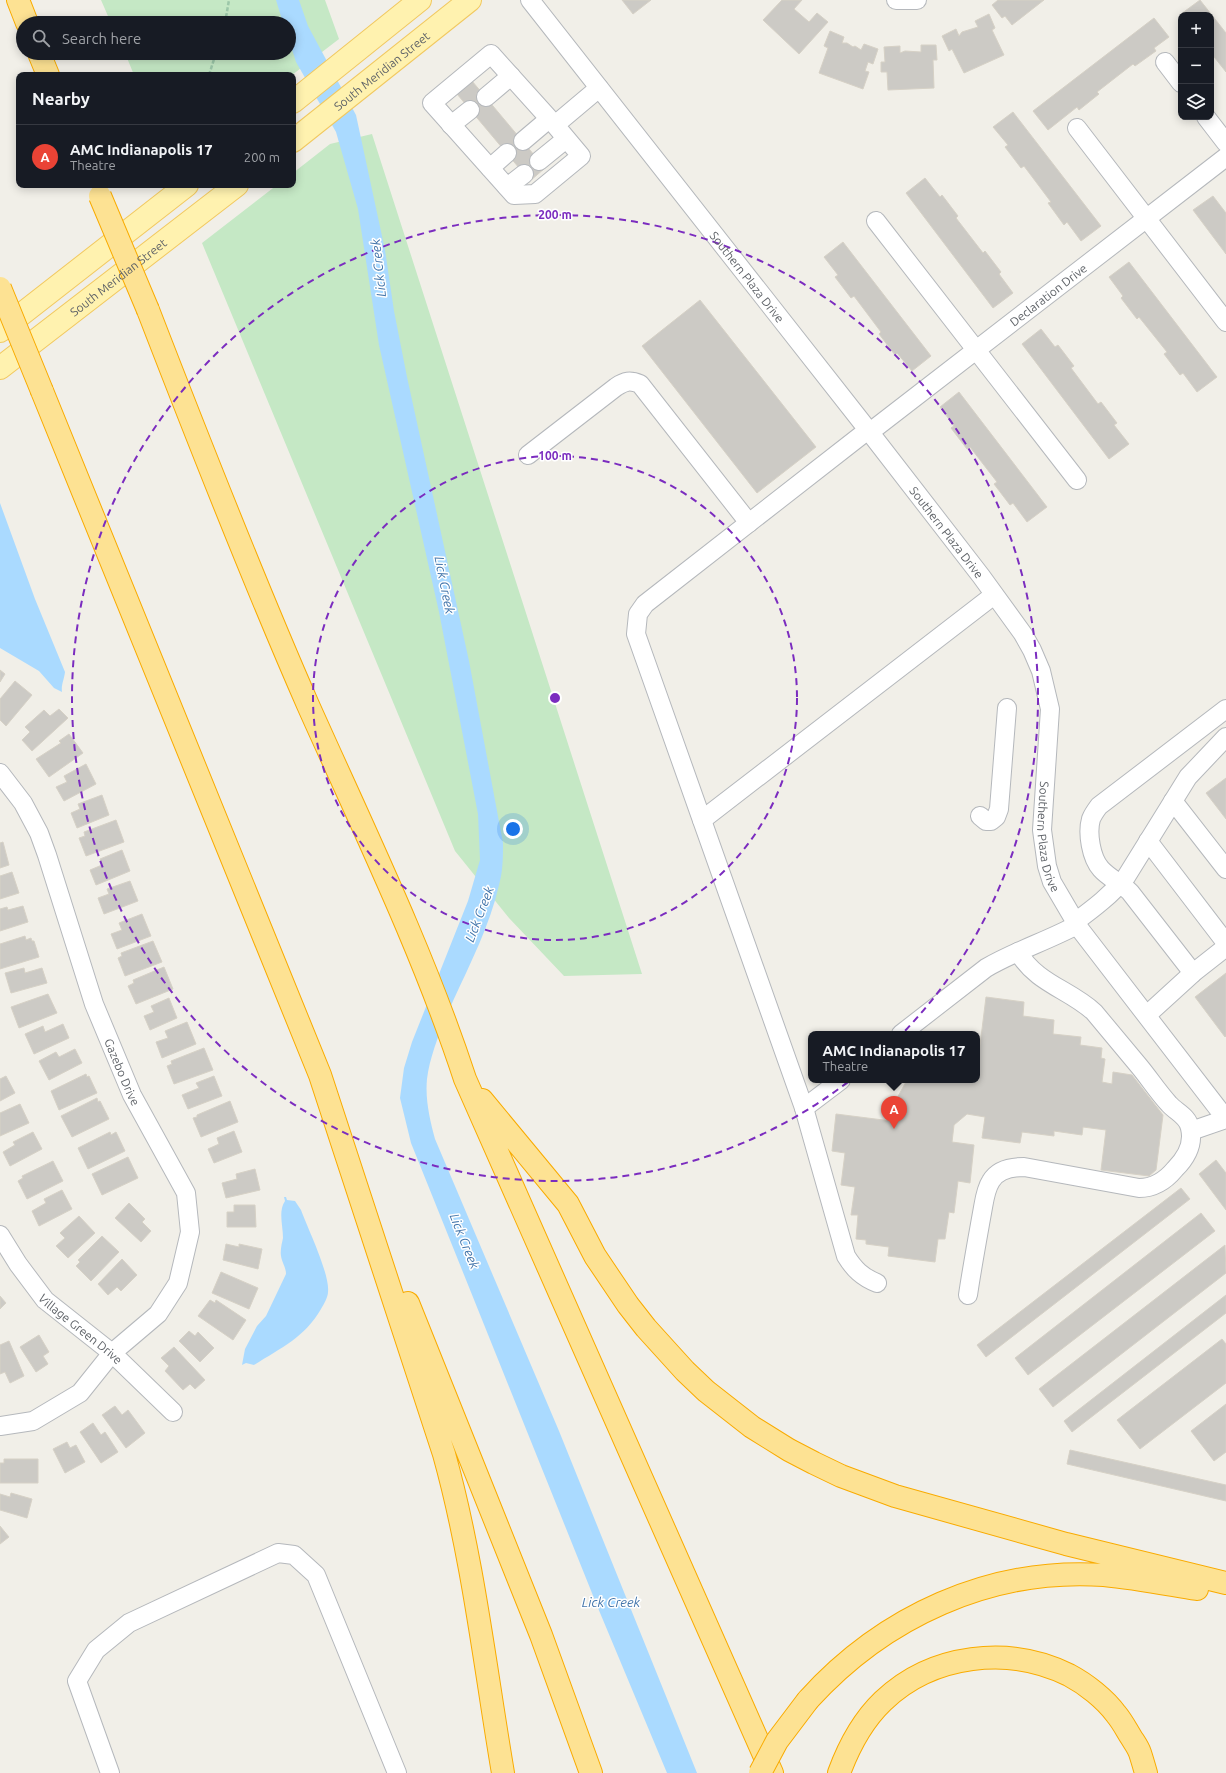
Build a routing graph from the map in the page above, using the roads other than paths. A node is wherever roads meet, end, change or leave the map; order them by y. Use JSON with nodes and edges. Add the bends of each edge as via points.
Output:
{"nodes":[{"id":1,"x":18,"y":0,"type":"edge"},
{"id":2,"x":420,"y":0,"type":"edge"},
{"id":3,"x":470,"y":0,"type":"edge"},
{"id":4,"x":530,"y":0,"type":"edge"},
{"id":5,"x":896,"y":0,"type":"edge"},
{"id":6,"x":917,"y":0,"type":"edge"},
{"id":7,"x":24,"y":16,"type":"edge"},
{"id":8,"x":42,"y":60,"type":"edge"},
{"id":9,"x":1165,"y":62,"type":"dead end"},
{"id":10,"x":47,"y":72,"type":"edge"},
{"id":11,"x":511,"y":76,"type":"junction"},
{"id":12,"x":1178,"y":80,"type":"edge"},
{"id":13,"x":599,"y":88,"type":"junction"},
{"id":14,"x":486,"y":97,"type":"dead end"},
{"id":15,"x":296,"y":100,"type":"edge"},
{"id":16,"x":470,"y":110,"type":"dead end"},
{"id":17,"x":1208,"y":120,"type":"edge"},
{"id":18,"x":451,"y":125,"type":"junction"},
{"id":19,"x":556,"y":128,"type":"junction"},
{"id":20,"x":1076,"y":128,"type":"dead end"},
{"id":21,"x":296,"y":139,"type":"edge"},
{"id":22,"x":522,"y":141,"type":"dead end"},
{"id":23,"x":1226,"y":144,"type":"edge"},
{"id":24,"x":507,"y":153,"type":"dead end"},
{"id":25,"x":1226,"y":157,"type":"edge"},
{"id":26,"x":539,"y":161,"type":"dead end"},
{"id":27,"x":490,"y":168,"type":"junction"},
{"id":28,"x":524,"y":174,"type":"dead end"},
{"id":29,"x":507,"y":187,"type":"junction"},
{"id":30,"x":183,"y":188,"type":"edge"},
{"id":31,"x":233,"y":188,"type":"edge"},
{"id":32,"x":98,"y":190,"type":"edge"},
{"id":33,"x":1146,"y":219,"type":"junction"},
{"id":34,"x":876,"y":221,"type":"dead end"},
{"id":35,"x":0,"y":288,"type":"edge"},
{"id":36,"x":1226,"y":322,"type":"edge"},
{"id":37,"x":0,"y":331,"type":"edge"},
{"id":38,"x":976,"y":351,"type":"junction"},
{"id":39,"x":0,"y":368,"type":"edge"},
{"id":40,"x":869,"y":431,"type":"junction"},
{"id":41,"x":528,"y":455,"type":"dead end"},
{"id":42,"x":1077,"y":480,"type":"dead end"},
{"id":43,"x":749,"y":523,"type":"junction"},
{"id":44,"x":994,"y":595,"type":"junction"},
{"id":45,"x":1007,"y":708,"type":"dead end"},
{"id":46,"x":1226,"y":709,"type":"edge"},
{"id":47,"x":1226,"y":737,"type":"edge"},
{"id":48,"x":0,"y":773,"type":"edge"},
{"id":49,"x":1173,"y":801,"type":"junction"},
{"id":50,"x":980,"y":816,"type":"dead end"},
{"id":51,"x":702,"y":820,"type":"junction"},
{"id":52,"x":1148,"y":841,"type":"junction"},
{"id":53,"x":1226,"y":869,"type":"edge"},
{"id":54,"x":1121,"y":883,"type":"junction"},
{"id":55,"x":1076,"y":924,"type":"junction"},
{"id":56,"x":1226,"y":943,"type":"edge"},
{"id":57,"x":1226,"y":947,"type":"edge"},
{"id":58,"x":1018,"y":952,"type":"junction"},
{"id":59,"x":1193,"y":974,"type":"junction"},
{"id":60,"x":1147,"y":1015,"type":"junction"},
{"id":61,"x":906,"y":1031,"type":"edge"},
{"id":62,"x":465,"y":1079,"type":"junction"},
{"id":63,"x":837,"y":1083,"type":"edge"},
{"id":64,"x":804,"y":1108,"type":"junction"},
{"id":65,"x":1226,"y":1119,"type":"edge"},
{"id":66,"x":1191,"y":1131,"type":"junction"},
{"id":67,"x":344,"y":1146,"type":"junction"},
{"id":68,"x":0,"y":1235,"type":"edge"},
{"id":69,"x":877,"y":1283,"type":"dead end"},
{"id":70,"x":968,"y":1296,"type":"dead end"},
{"id":71,"x":112,"y":1353,"type":"junction"},
{"id":72,"x":173,"y":1412,"type":"dead end"},
{"id":73,"x":0,"y":1426,"type":"edge"},
{"id":74,"x":1226,"y":1583,"type":"edge"},
{"id":75,"x":1226,"y":1593,"type":"edge"},
{"id":76,"x":110,"y":1773,"type":"edge"},
{"id":77,"x":397,"y":1773,"type":"edge"},
{"id":78,"x":503,"y":1773,"type":"edge"},
{"id":79,"x":590,"y":1773,"type":"edge"},
{"id":80,"x":760,"y":1773,"type":"edge"},
{"id":81,"x":772,"y":1773,"type":"edge"},
{"id":82,"x":840,"y":1773,"type":"edge"},
{"id":83,"x":1146,"y":1773,"type":"edge"}],
"edges":[{"from":1,"to":7,"type":"highway"},
{"from":2,"to":15,"type":"main road"},
{"from":3,"to":21,"type":"main road","name":"South Meridian Street"},
{"from":4,"to":13,"type":"street","name":"Southern Plaza Drive"},
{"from":5,"to":6,"type":"street"},
{"from":8,"to":10,"type":"highway"},
{"from":9,"to":12,"type":"street"},
{"from":11,"to":14,"type":"street"},
{"from":11,"to":18,"type":"street","via":[[491,54],[432,103]]},
{"from":11,"to":19,"type":"street"},
{"from":13,"to":19,"type":"street"},
{"from":13,"to":40,"type":"street","name":"Southern Plaza Drive"},
{"from":16,"to":18,"type":"street"},
{"from":17,"to":23,"type":"street"},
{"from":18,"to":27,"type":"street"},
{"from":19,"to":22,"type":"street"},
{"from":19,"to":26,"type":"street"},
{"from":19,"to":29,"type":"street","via":[[581,156],[535,194],[514,195]]},
{"from":20,"to":33,"type":"street"},
{"from":24,"to":27,"type":"street"},
{"from":25,"to":33,"type":"street","name":"Declaration Drive"},
{"from":27,"to":29,"type":"street"},
{"from":28,"to":29,"type":"street"},
{"from":30,"to":37,"type":"main road"},
{"from":31,"to":39,"type":"main road","name":"South Meridian Street"},
{"from":32,"to":62,"type":"highway","bridge":true,"via":[[304,694],[405,924],[451,1037]]},
{"from":33,"to":36,"type":"street"},
{"from":33,"to":38,"type":"street","name":"Declaration Drive"},
{"from":34,"to":38,"type":"street"},
{"from":35,"to":67,"type":"highway","bridge":true,"via":[[320,1075]]},
{"from":38,"to":40,"type":"street","name":"Declaration Drive"},
{"from":38,"to":42,"type":"street"},
{"from":40,"to":43,"type":"street","name":"Declaration Drive"},
{"from":40,"to":44,"type":"street","name":"Southern Plaza Drive"},
{"from":41,"to":43,"type":"street","via":[[616,387],[624,382],[633,381],[640,384]]},
{"from":43,"to":51,"type":"street","name":"Declaration Drive","via":[[645,604],[638,614],[636,624],[636,634]]},
{"from":44,"to":51,"type":"street"},
{"from":44,"to":55,"type":"street","name":"Southern Plaza Drive","via":[[1032,650],[1046,689],[1050,709],[1042,830],[1044,848],[1052,882]]},
{"from":45,"to":50,"type":"street","via":[[998,809],[996,817],[991,821],[986,821]]},
{"from":46,"to":54,"type":"street","via":[[1094,812],[1090,832],[1096,863]]},
{"from":47,"to":49,"type":"street","via":[[1193,770]]},
{"from":48,"to":71,"type":"street","name":"Gazebo Drive","via":[[23,804],[39,833],[97,1011],[132,1095],[186,1193],[190,1232],[178,1283],[158,1314]]},
{"from":49,"to":52,"type":"street"},
{"from":49,"to":53,"type":"street"},
{"from":51,"to":64,"type":"street","name":"Declaration Drive"},
{"from":52,"to":54,"type":"street"},
{"from":52,"to":56,"type":"street"},
{"from":54,"to":55,"type":"street"},
{"from":54,"to":59,"type":"street"},
{"from":55,"to":58,"type":"street","via":[[1051,939]]},
{"from":55,"to":60,"type":"street","name":"Southern Plaza Drive"},
{"from":57,"to":59,"type":"street"},
{"from":58,"to":61,"type":"street","via":[[986,968]]},
{"from":58,"to":66,"type":"street","via":[[1024,962],[1040,977],[1094,1012],[1167,1102],[1186,1118]]},
{"from":59,"to":60,"type":"street"},
{"from":60,"to":65,"type":"street","name":"Southern Plaza Drive"},
{"from":62,"to":74,"type":"highway","via":[[568,1204],[595,1256],[646,1328],[685,1371],[752,1427],[814,1463],[895,1496],[1066,1544]]},
{"from":62,"to":81,"type":"highway"},
{"from":63,"to":64,"type":"street"},
{"from":64,"to":69,"type":"street","name":"Declaration Drive","via":[[846,1256],[857,1272]]},
{"from":65,"to":66,"type":"street"},
{"from":66,"to":70,"type":"street","via":[[1189,1148],[1184,1160],[1163,1180],[1148,1188],[1024,1167],[1010,1167],[1000,1172],[992,1180],[987,1191]]},
{"from":67,"to":78,"type":"highway","via":[[452,1482]]},
{"from":67,"to":79,"type":"highway","via":[[536,1621]]},
{"from":68,"to":71,"type":"street","name":"Village Green Drive","via":[[45,1300]]},
{"from":71,"to":72,"type":"street","name":"Village Green Drive"},
{"from":71,"to":73,"type":"street","name":"Gazebo Drive","via":[[80,1393],[33,1421]]},
{"from":75,"to":80,"type":"highway","bridge":true,"via":[[1098,1575],[1068,1575],[996,1586],[928,1608],[884,1633],[844,1663],[808,1700],[777,1741]]},
{"from":76,"to":77,"type":"street","via":[[77,1681],[96,1650],[129,1623],[278,1553],[294,1555],[316,1575]]},
{"from":82,"to":83,"type":"highway","via":[[848,1749],[859,1730],[883,1701],[913,1678],[969,1658],[998,1657],[1042,1664],[1070,1676],[1095,1692],[1116,1714],[1140,1752]]}]}
